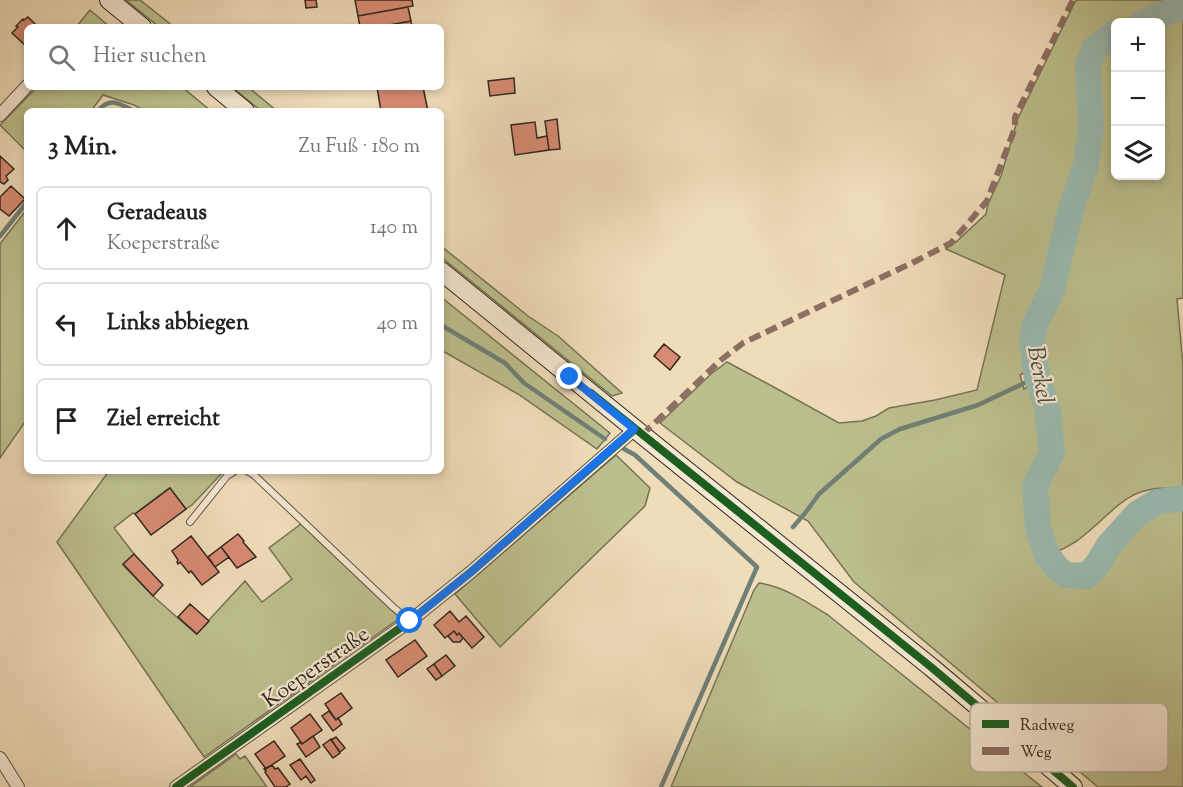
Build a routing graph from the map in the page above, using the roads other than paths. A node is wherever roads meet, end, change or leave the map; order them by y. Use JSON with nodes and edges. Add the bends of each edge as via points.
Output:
{"nodes":[{"id":1,"x":109,"y":0,"type":"edge"},
{"id":2,"x":138,"y":24,"type":"edge"},
{"id":3,"x":24,"y":89,"type":"edge"},
{"id":4,"x":220,"y":90,"type":"edge"},
{"id":5,"x":241,"y":108,"type":"edge"},
{"id":6,"x":0,"y":115,"type":"edge"},
{"id":7,"x":444,"y":273,"type":"edge"},
{"id":8,"x":634,"y":429,"type":"junction"},
{"id":9,"x":230,"y":474,"type":"edge"},
{"id":10,"x":252,"y":474,"type":"edge"},
{"id":11,"x":190,"y":522,"type":"dead end"},
{"id":12,"x":410,"y":621,"type":"junction"},
{"id":13,"x":974,"y":703,"type":"edge"},
{"id":14,"x":0,"y":758,"type":"edge"},
{"id":15,"x":1055,"y":772,"type":"edge"},
{"id":16,"x":18,"y":787,"type":"edge"},
{"id":17,"x":176,"y":787,"type":"edge"},
{"id":18,"x":1073,"y":787,"type":"edge"}],
"edges":[{"from":1,"to":2,"type":"main road"},
{"from":3,"to":6,"type":"street"},
{"from":4,"to":5,"type":"main road"},
{"from":7,"to":8,"type":"main road"},
{"from":8,"to":12,"type":"street","name":"Koeperstraße"},
{"from":8,"to":13,"type":"main road"},
{"from":9,"to":11,"type":"lane"},
{"from":10,"to":12,"type":"lane"},
{"from":12,"to":17,"type":"street","name":"Koeperstraße"},
{"from":14,"to":16,"type":"street"},
{"from":15,"to":18,"type":"main road"}]}
